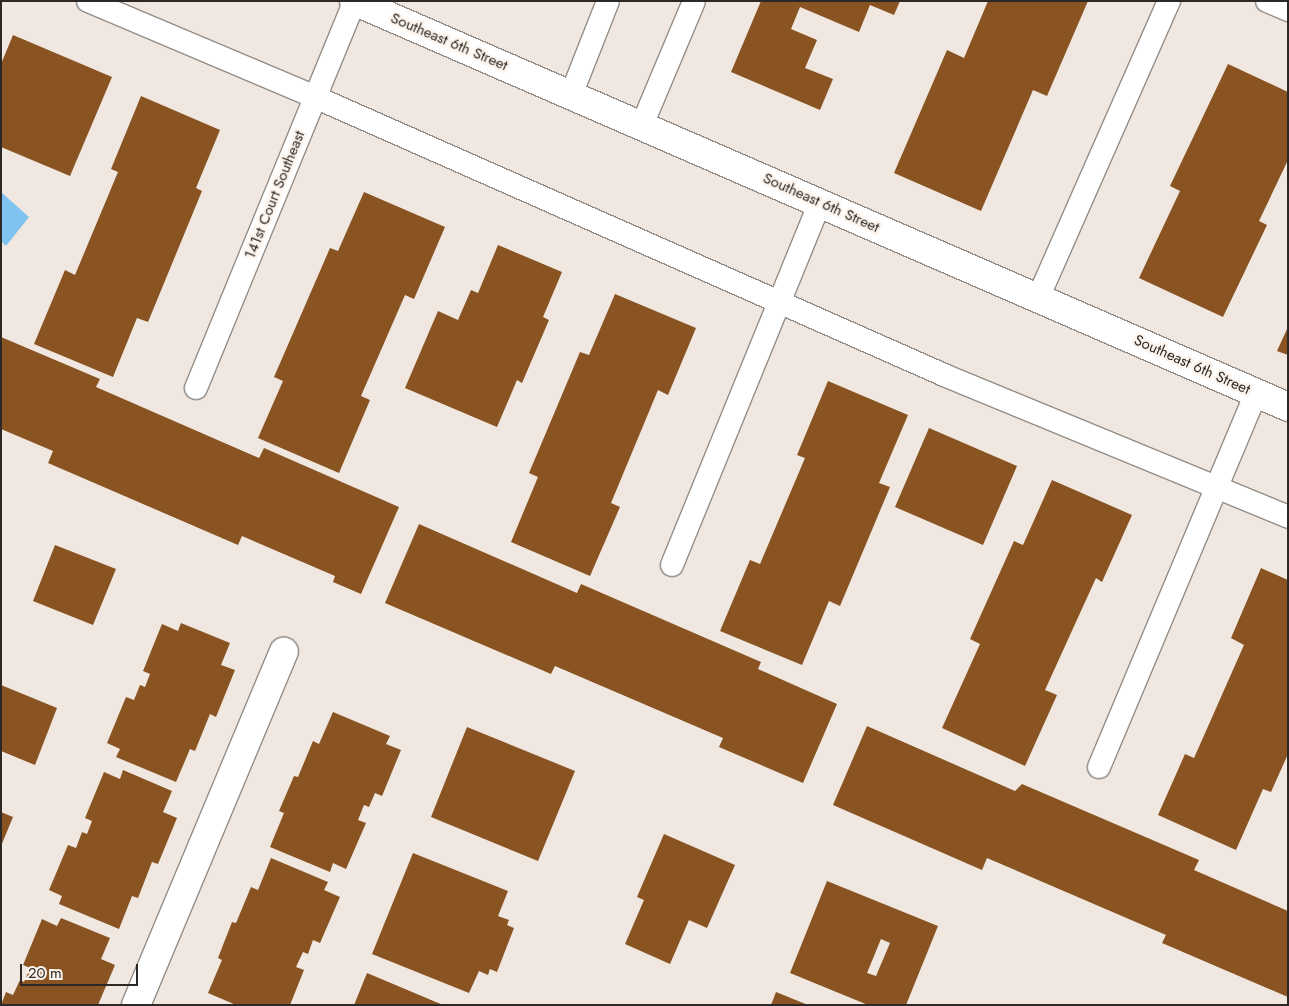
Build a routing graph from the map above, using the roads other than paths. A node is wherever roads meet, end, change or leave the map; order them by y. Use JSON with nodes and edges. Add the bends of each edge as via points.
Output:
{"nodes":[{"id":1,"x":88,"y":1,"type":"edge"},
{"id":2,"x":354,"y":1,"type":"edge"},
{"id":3,"x":608,"y":1,"type":"edge"},
{"id":4,"x":694,"y":1,"type":"edge"},
{"id":5,"x":1169,"y":1,"type":"edge"},
{"id":6,"x":1267,"y":1,"type":"edge"},
{"id":7,"x":1288,"y":10,"type":"edge"},
{"id":8,"x":570,"y":95,"type":"junction"},
{"id":9,"x":315,"y":98,"type":"junction"},
{"id":10,"x":642,"y":125,"type":"junction"},
{"id":11,"x":820,"y":203,"type":"junction"},
{"id":12,"x":1038,"y":298,"type":"junction"},
{"id":13,"x":780,"y":302,"type":"junction"},
{"id":14,"x":196,"y":388,"type":"dead end"},
{"id":15,"x":1256,"y":393,"type":"junction"},
{"id":16,"x":1288,"y":406,"type":"edge"},
{"id":17,"x":1216,"y":488,"type":"junction"},
{"id":18,"x":1288,"y":517,"type":"edge"},
{"id":19,"x":672,"y":565,"type":"dead end"},
{"id":20,"x":284,"y":652,"type":"dead end"},
{"id":21,"x":1099,"y":767,"type":"dead end"},
{"id":22,"x":136,"y":1005,"type":"edge"}],
"edges":[{"from":1,"to":9,"type":"lane"},
{"from":2,"to":8,"type":"street","name":"Southeast 6th Street"},
{"from":2,"to":9,"type":"lane","name":"141st Court Southeast"},
{"from":3,"to":8,"type":"lane"},
{"from":4,"to":10,"type":"lane"},
{"from":5,"to":12,"type":"lane"},
{"from":6,"to":7,"type":"lane"},
{"from":8,"to":10,"type":"street","name":"Southeast 6th Street"},
{"from":9,"to":13,"type":"lane"},
{"from":9,"to":14,"type":"lane","name":"141st Court Southeast"},
{"from":10,"to":11,"type":"street","name":"Southeast 6th Street"},
{"from":11,"to":12,"type":"street","name":"Southeast 6th Street"},
{"from":11,"to":13,"type":"lane"},
{"from":12,"to":15,"type":"street","name":"Southeast 6th Street"},
{"from":13,"to":17,"type":"lane"},
{"from":13,"to":19,"type":"lane"},
{"from":15,"to":16,"type":"street","name":"Southeast 6th Street"},
{"from":15,"to":17,"type":"lane"},
{"from":17,"to":18,"type":"lane"},
{"from":17,"to":21,"type":"lane"},
{"from":20,"to":22,"type":"street"}]}
